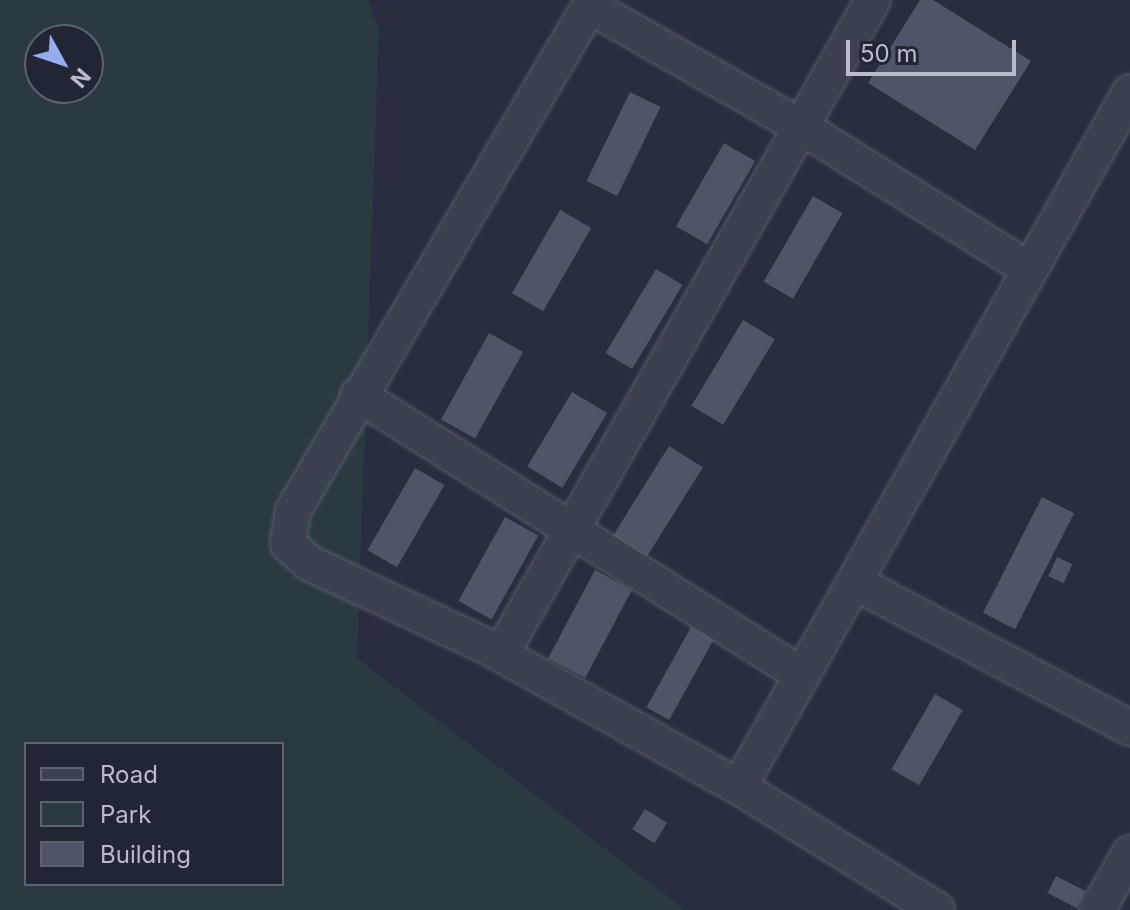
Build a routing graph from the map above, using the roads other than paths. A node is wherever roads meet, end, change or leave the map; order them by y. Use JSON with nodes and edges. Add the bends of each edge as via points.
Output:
{"nodes":[{"id":1,"x":873,"y":0,"type":"edge"},
{"id":2,"x":591,"y":3,"type":"edge"},
{"id":3,"x":1130,"y":92,"type":"edge"},
{"id":4,"x":803,"y":128,"type":"junction"},
{"id":5,"x":1027,"y":268,"type":"junction"},
{"id":6,"x":358,"y":395,"type":"junction"},
{"id":7,"x":571,"y":530,"type":"junction"},
{"id":8,"x":856,"y":583,"type":"junction"},
{"id":9,"x":501,"y":654,"type":"junction"},
{"id":10,"x":802,"y":675,"type":"junction"},
{"id":11,"x":1130,"y":728,"type":"edge"},
{"id":12,"x":739,"y":787,"type":"junction"},
{"id":13,"x":1130,"y":853,"type":"edge"},
{"id":14,"x":937,"y":910,"type":"edge"},
{"id":15,"x":1097,"y":910,"type":"edge"}],
"edges":[{"from":1,"to":4,"type":"street"},
{"from":2,"to":4,"type":"street"},
{"from":2,"to":6,"type":"street"},
{"from":3,"to":5,"type":"street"},
{"from":4,"to":5,"type":"street"},
{"from":4,"to":7,"type":"street"},
{"from":5,"to":8,"type":"street"},
{"from":6,"to":7,"type":"street"},
{"from":6,"to":9,"type":"street","via":[[293,511],[287,534],[293,553]]},
{"from":7,"to":9,"type":"street"},
{"from":7,"to":10,"type":"street"},
{"from":8,"to":10,"type":"street"},
{"from":8,"to":11,"type":"street"},
{"from":9,"to":12,"type":"street"},
{"from":10,"to":12,"type":"street"},
{"from":12,"to":14,"type":"street"},
{"from":13,"to":15,"type":"street"}]}
